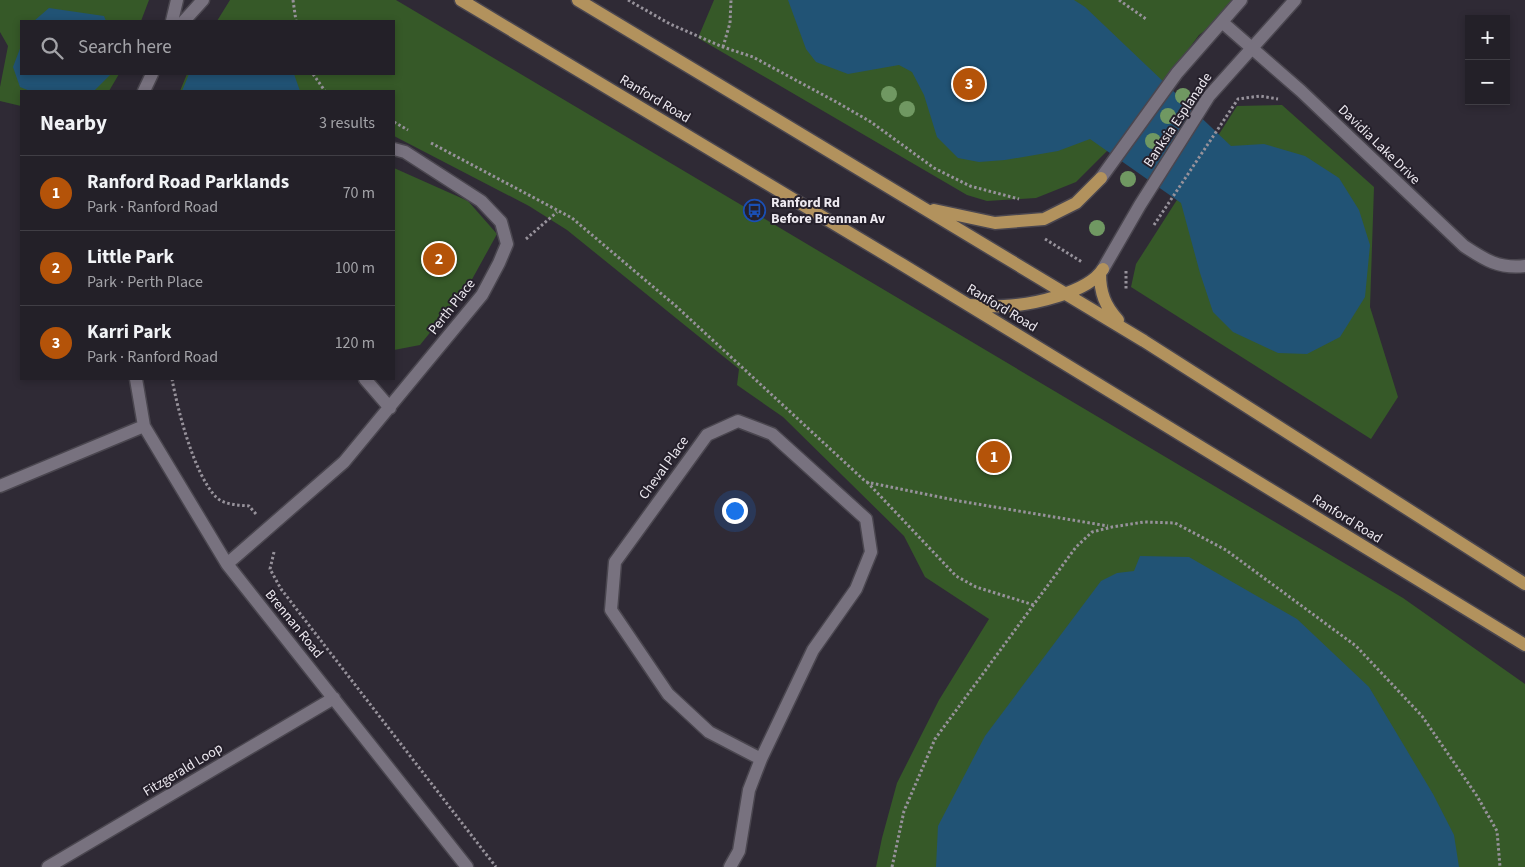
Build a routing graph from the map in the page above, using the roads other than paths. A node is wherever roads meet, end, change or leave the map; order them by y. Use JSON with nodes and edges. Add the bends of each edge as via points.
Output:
{"nodes":[{"id":1,"x":177,"y":0,"type":"edge"},
{"id":2,"x":203,"y":0,"type":"edge"},
{"id":3,"x":461,"y":0,"type":"edge"},
{"id":4,"x":578,"y":0,"type":"edge"},
{"id":5,"x":1241,"y":0,"type":"edge"},
{"id":6,"x":1295,"y":0,"type":"edge"},
{"id":7,"x":172,"y":20,"type":"edge"},
{"id":8,"x":185,"y":20,"type":"edge"},
{"id":9,"x":1222,"y":22,"type":"junction"},
{"id":10,"x":1251,"y":47,"type":"junction"},
{"id":11,"x":152,"y":75,"type":"edge"},
{"id":12,"x":144,"y":90,"type":"edge"},
{"id":13,"x":395,"y":149,"type":"edge"},
{"id":14,"x":1101,"y":178,"type":"joint"},
{"id":15,"x":924,"y":208,"type":"junction"},
{"id":16,"x":1525,"y":266,"type":"edge"},
{"id":17,"x":1101,"y":271,"type":"junction"},
{"id":18,"x":1065,"y":293,"type":"junction"},
{"id":19,"x":968,"y":305,"type":"junction"},
{"id":20,"x":1126,"y":330,"type":"junction"},
{"id":21,"x":136,"y":380,"type":"edge"},
{"id":22,"x":366,"y":380,"type":"edge"},
{"id":23,"x":390,"y":408,"type":"junction"},
{"id":24,"x":144,"y":426,"type":"junction"},
{"id":25,"x":0,"y":486,"type":"edge"},
{"id":26,"x":227,"y":564,"type":"junction"},
{"id":27,"x":1525,"y":584,"type":"edge"},
{"id":28,"x":1525,"y":645,"type":"edge"},
{"id":29,"x":334,"y":698,"type":"junction"},
{"id":30,"x":761,"y":759,"type":"junction"},
{"id":31,"x":68,"y":862,"type":"edge"},
{"id":32,"x":48,"y":867,"type":"edge"},
{"id":33,"x":467,"y":867,"type":"edge"},
{"id":34,"x":730,"y":867,"type":"edge"}],
"edges":[{"from":1,"to":7,"type":"street"},
{"from":2,"to":8,"type":"street"},
{"from":3,"to":19,"type":"main road","name":"Ranford Road"},
{"from":4,"to":15,"type":"main road"},
{"from":5,"to":9,"type":"street","name":"Banksia Esplanade"},
{"from":6,"to":10,"type":"street","name":"Banksia Esplanade"},
{"from":9,"to":10,"type":"street","name":"Davidia Lake Drive"},
{"from":9,"to":14,"type":"street","name":"Banksia Esplanade","via":[[1177,74]]},
{"from":10,"to":16,"type":"street","name":"Davidia Lake Drive","via":[[1464,246],[1489,262],[1509,268]]},
{"from":10,"to":17,"type":"street","name":"Banksia Esplanade","via":[[1209,96]]},
{"from":11,"to":12,"type":"street"},
{"from":13,"to":23,"type":"street","name":"Perth Place","via":[[405,152],[481,201],[501,222],[507,244],[482,295]]},
{"from":14,"to":15,"type":"main road","via":[[1076,203],[1044,219],[995,223]]},
{"from":15,"to":18,"type":"main road"},
{"from":17,"to":18,"type":"main road","via":[[1085,284]]},
{"from":17,"to":20,"type":"main road","via":[[1100,290],[1109,310]]},
{"from":18,"to":19,"type":"main road","via":[[1040,302]]},
{"from":18,"to":20,"type":"main road"},
{"from":19,"to":28,"type":"main road","name":"Ranford Road"},
{"from":20,"to":27,"type":"main road"},
{"from":21,"to":24,"type":"street","name":"Brennan Road"},
{"from":22,"to":23,"type":"street"},
{"from":23,"to":26,"type":"street","name":"Perth Place","via":[[344,462]]},
{"from":24,"to":25,"type":"street"},
{"from":24,"to":26,"type":"street","name":"Brennan Road"},
{"from":26,"to":29,"type":"street","name":"Brennan Road"},
{"from":29,"to":31,"type":"street","name":"Fitzgerald Loop"},
{"from":29,"to":33,"type":"street","name":"Brennan Road"},
{"from":30,"to":30,"type":"street","name":"Cheval Place","via":[[813,650],[856,589],[871,552],[866,519],[772,434],[738,421],[707,435],[615,562],[612,610],[668,694],[709,732]]},
{"from":30,"to":34,"type":"street","name":"Cheval Place","via":[[749,790],[739,850]]},
{"from":31,"to":32,"type":"street","name":"Fitzgerald Loop"}]}
